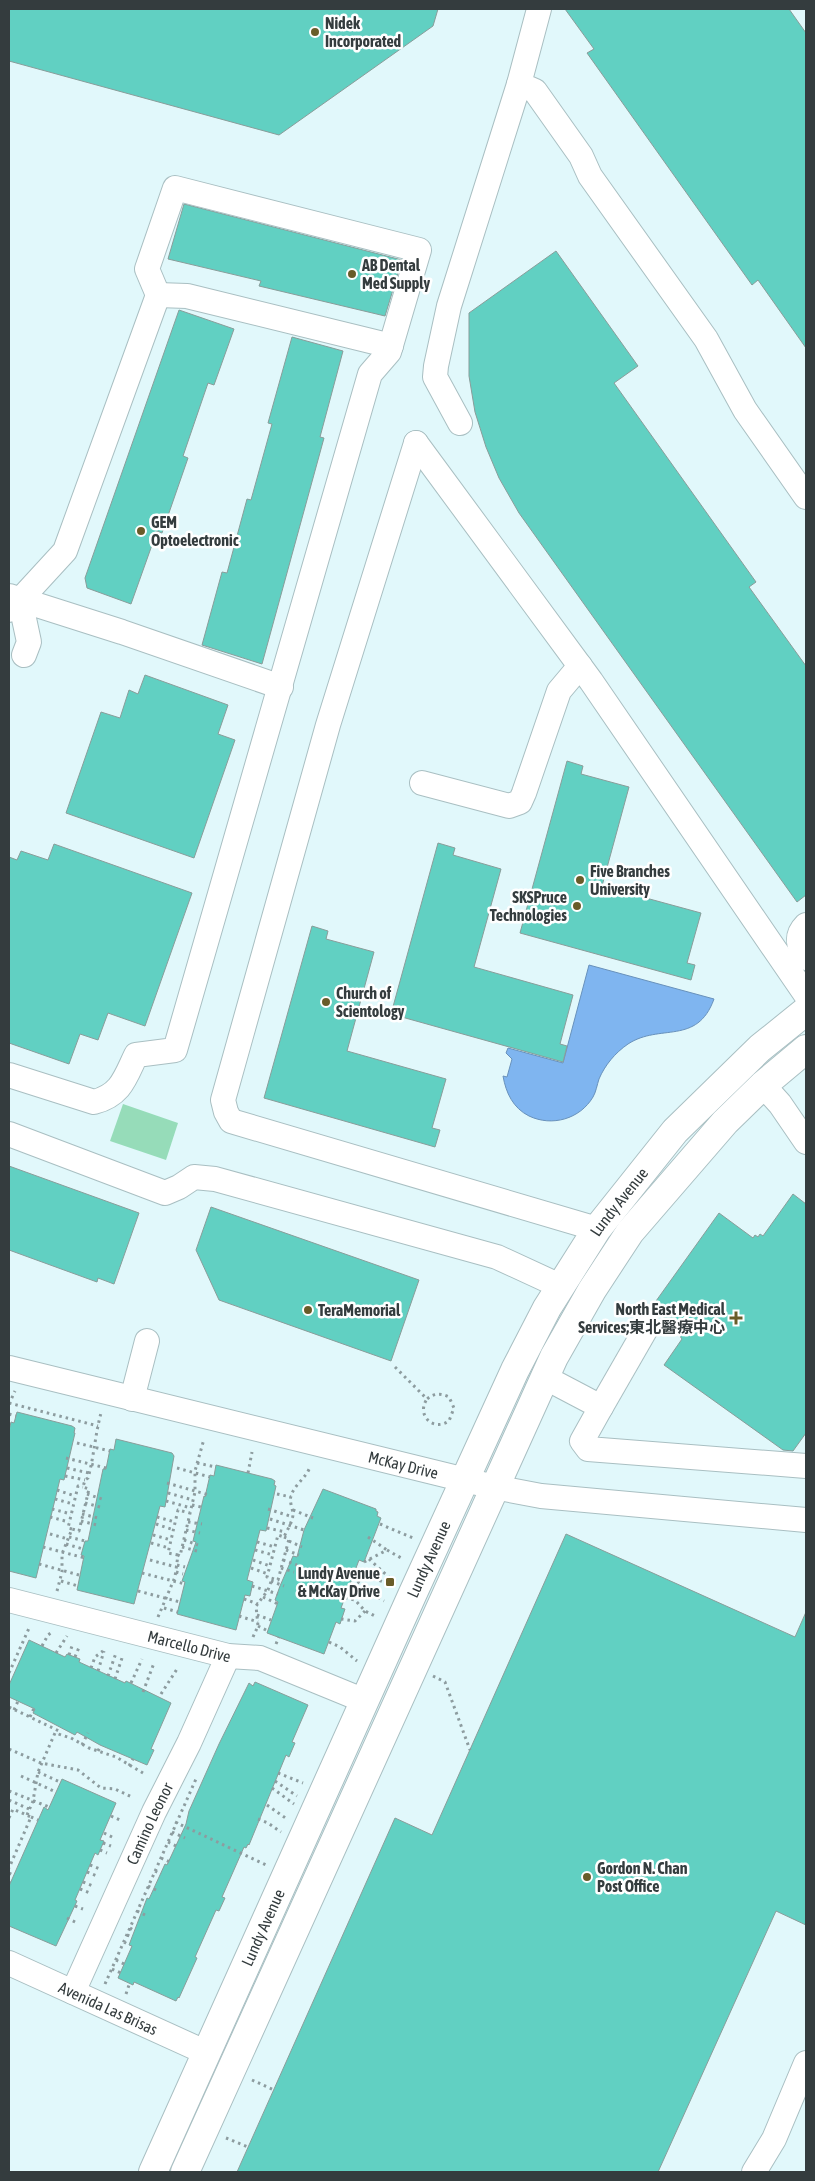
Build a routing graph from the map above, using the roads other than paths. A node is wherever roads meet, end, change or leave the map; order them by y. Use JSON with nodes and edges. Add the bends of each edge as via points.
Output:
{"nodes":[{"id":1,"x":538,"y":9,"type":"edge"},
{"id":2,"x":519,"y":84,"type":"junction"},
{"id":3,"x":158,"y":295,"type":"junction"},
{"id":4,"x":391,"y":346,"type":"junction"},
{"id":5,"x":460,"y":423,"type":"dead end"},
{"id":6,"x":806,"y":496,"type":"edge"},
{"id":7,"x":13,"y":602,"type":"edge"},
{"id":8,"x":24,"y":655,"type":"dead end"},
{"id":9,"x":580,"y":666,"type":"junction"},
{"id":10,"x":281,"y":687,"type":"junction"},
{"id":11,"x":422,"y":783,"type":"dead end"},
{"id":12,"x":806,"y":925,"type":"edge"},
{"id":13,"x":806,"y":958,"type":"edge"},
{"id":14,"x":806,"y":995,"type":"edge"},
{"id":15,"x":806,"y":1011,"type":"edge"},
{"id":16,"x":806,"y":1049,"type":"edge"},
{"id":17,"x":9,"y":1074,"type":"edge"},
{"id":18,"x":763,"y":1085,"type":"junction"},
{"id":19,"x":9,"y":1134,"type":"edge"},
{"id":20,"x":806,"y":1142,"type":"edge"},
{"id":21,"x":597,"y":1229,"type":"junction"},
{"id":22,"x":560,"y":1286,"type":"junction"},
{"id":23,"x":647,"y":1327,"type":"dead end"},
{"id":24,"x":147,"y":1341,"type":"dead end"},
{"id":25,"x":9,"y":1368,"type":"edge"},
{"id":26,"x":544,"y":1377,"type":"junction"},
{"id":27,"x":132,"y":1399,"type":"junction"},
{"id":28,"x":601,"y":1407,"type":"junction"},
{"id":29,"x":806,"y":1466,"type":"edge"},
{"id":30,"x":464,"y":1480,"type":"junction"},
{"id":31,"x":494,"y":1488,"type":"junction"},
{"id":32,"x":806,"y":1520,"type":"edge"},
{"id":33,"x":9,"y":1600,"type":"edge"},
{"id":34,"x":228,"y":1656,"type":"junction"},
{"id":35,"x":365,"y":1701,"type":"junction"},
{"id":36,"x":290,"y":1829,"type":"junction"},
{"id":37,"x":9,"y":1963,"type":"edge"},
{"id":38,"x":73,"y":1992,"type":"junction"},
{"id":39,"x":249,"y":2028,"type":"junction"},
{"id":40,"x":207,"y":2053,"type":"junction"},
{"id":41,"x":806,"y":2063,"type":"edge"},
{"id":42,"x":155,"y":2170,"type":"edge"},
{"id":43,"x":185,"y":2172,"type":"edge"},
{"id":44,"x":754,"y":2172,"type":"edge"}],
"edges":[{"from":1,"to":2,"type":"street"},
{"from":2,"to":5,"type":"street","via":[[448,306],[436,366],[435,377]]},
{"from":2,"to":6,"type":"street","via":[[536,91],[581,156],[590,176],[706,339],[744,410]]},
{"from":3,"to":4,"type":"street","via":[[187,296]]},
{"from":3,"to":4,"type":"street","via":[[147,269],[175,188],[419,250]]},
{"from":3,"to":7,"type":"street","via":[[65,551]]},
{"from":4,"to":10,"type":"street","via":[[390,352],[370,374]]},
{"from":7,"to":8,"type":"street","via":[[29,642]]},
{"from":7,"to":10,"type":"street","via":[[122,632]]},
{"from":9,"to":11,"type":"street","via":[[559,691],[520,802],[509,806]]},
{"from":9,"to":14,"type":"street"},
{"from":9,"to":21,"type":"street","via":[[416,443],[328,725],[223,1100],[231,1121]]},
{"from":10,"to":17,"type":"street","via":[[176,1050],[136,1055],[120,1087],[108,1098],[94,1102]]},
{"from":12,"to":13,"type":"street","via":[[799,934],[799,944]]},
{"from":15,"to":21,"type":"main road","name":"Lundy Avenue","via":[[760,1048],[675,1131]]},
{"from":16,"to":18,"type":"main road","name":"Lundy Avenue"},
{"from":18,"to":20,"type":"street"},
{"from":18,"to":26,"type":"main road","name":"Lundy Avenue","via":[[725,1122],[630,1232],[592,1290]]},
{"from":19,"to":22,"type":"street","via":[[165,1193],[194,1176],[215,1179],[497,1257]]},
{"from":21,"to":22,"type":"main road","name":"Lundy Avenue"},
{"from":22,"to":30,"type":"main road","name":"Lundy Avenue","via":[[515,1370]]},
{"from":23,"to":28,"type":"street"},
{"from":24,"to":27,"type":"street"},
{"from":25,"to":27,"type":"street","name":"McKay Drive"},
{"from":26,"to":28,"type":"street"},
{"from":26,"to":31,"type":"main road","name":"Lundy Avenue"},
{"from":27,"to":30,"type":"street","name":"McKay Drive"},
{"from":28,"to":29,"type":"street","via":[[582,1441],[588,1449]]},
{"from":30,"to":31,"type":"street","name":"McKay Drive"},
{"from":30,"to":35,"type":"main road","name":"Lundy Avenue"},
{"from":31,"to":32,"type":"street","name":"McKay Drive","via":[[541,1496]]},
{"from":31,"to":39,"type":"main road","name":"Lundy Avenue"},
{"from":33,"to":34,"type":"street","name":"Marcello Drive","via":[[47,1619]]},
{"from":34,"to":35,"type":"street","name":"Marcello Drive","via":[[260,1658]]},
{"from":34,"to":38,"type":"street","name":"Camino Leonor"},
{"from":35,"to":36,"type":"main road","name":"Lundy Avenue"},
{"from":36,"to":39,"type":"main road","via":[[306,1860],[300,1881],[250,1994]]},
{"from":36,"to":40,"type":"main road","name":"Lundy Avenue"},
{"from":37,"to":38,"type":"street","name":"Avenida Las Brisas"},
{"from":38,"to":40,"type":"street","name":"Avenida Las Brisas"},
{"from":39,"to":43,"type":"main road","name":"Lundy Avenue"},
{"from":40,"to":42,"type":"main road","name":"Lundy Avenue"},
{"from":41,"to":44,"type":"street","via":[[774,2139]]}]}
